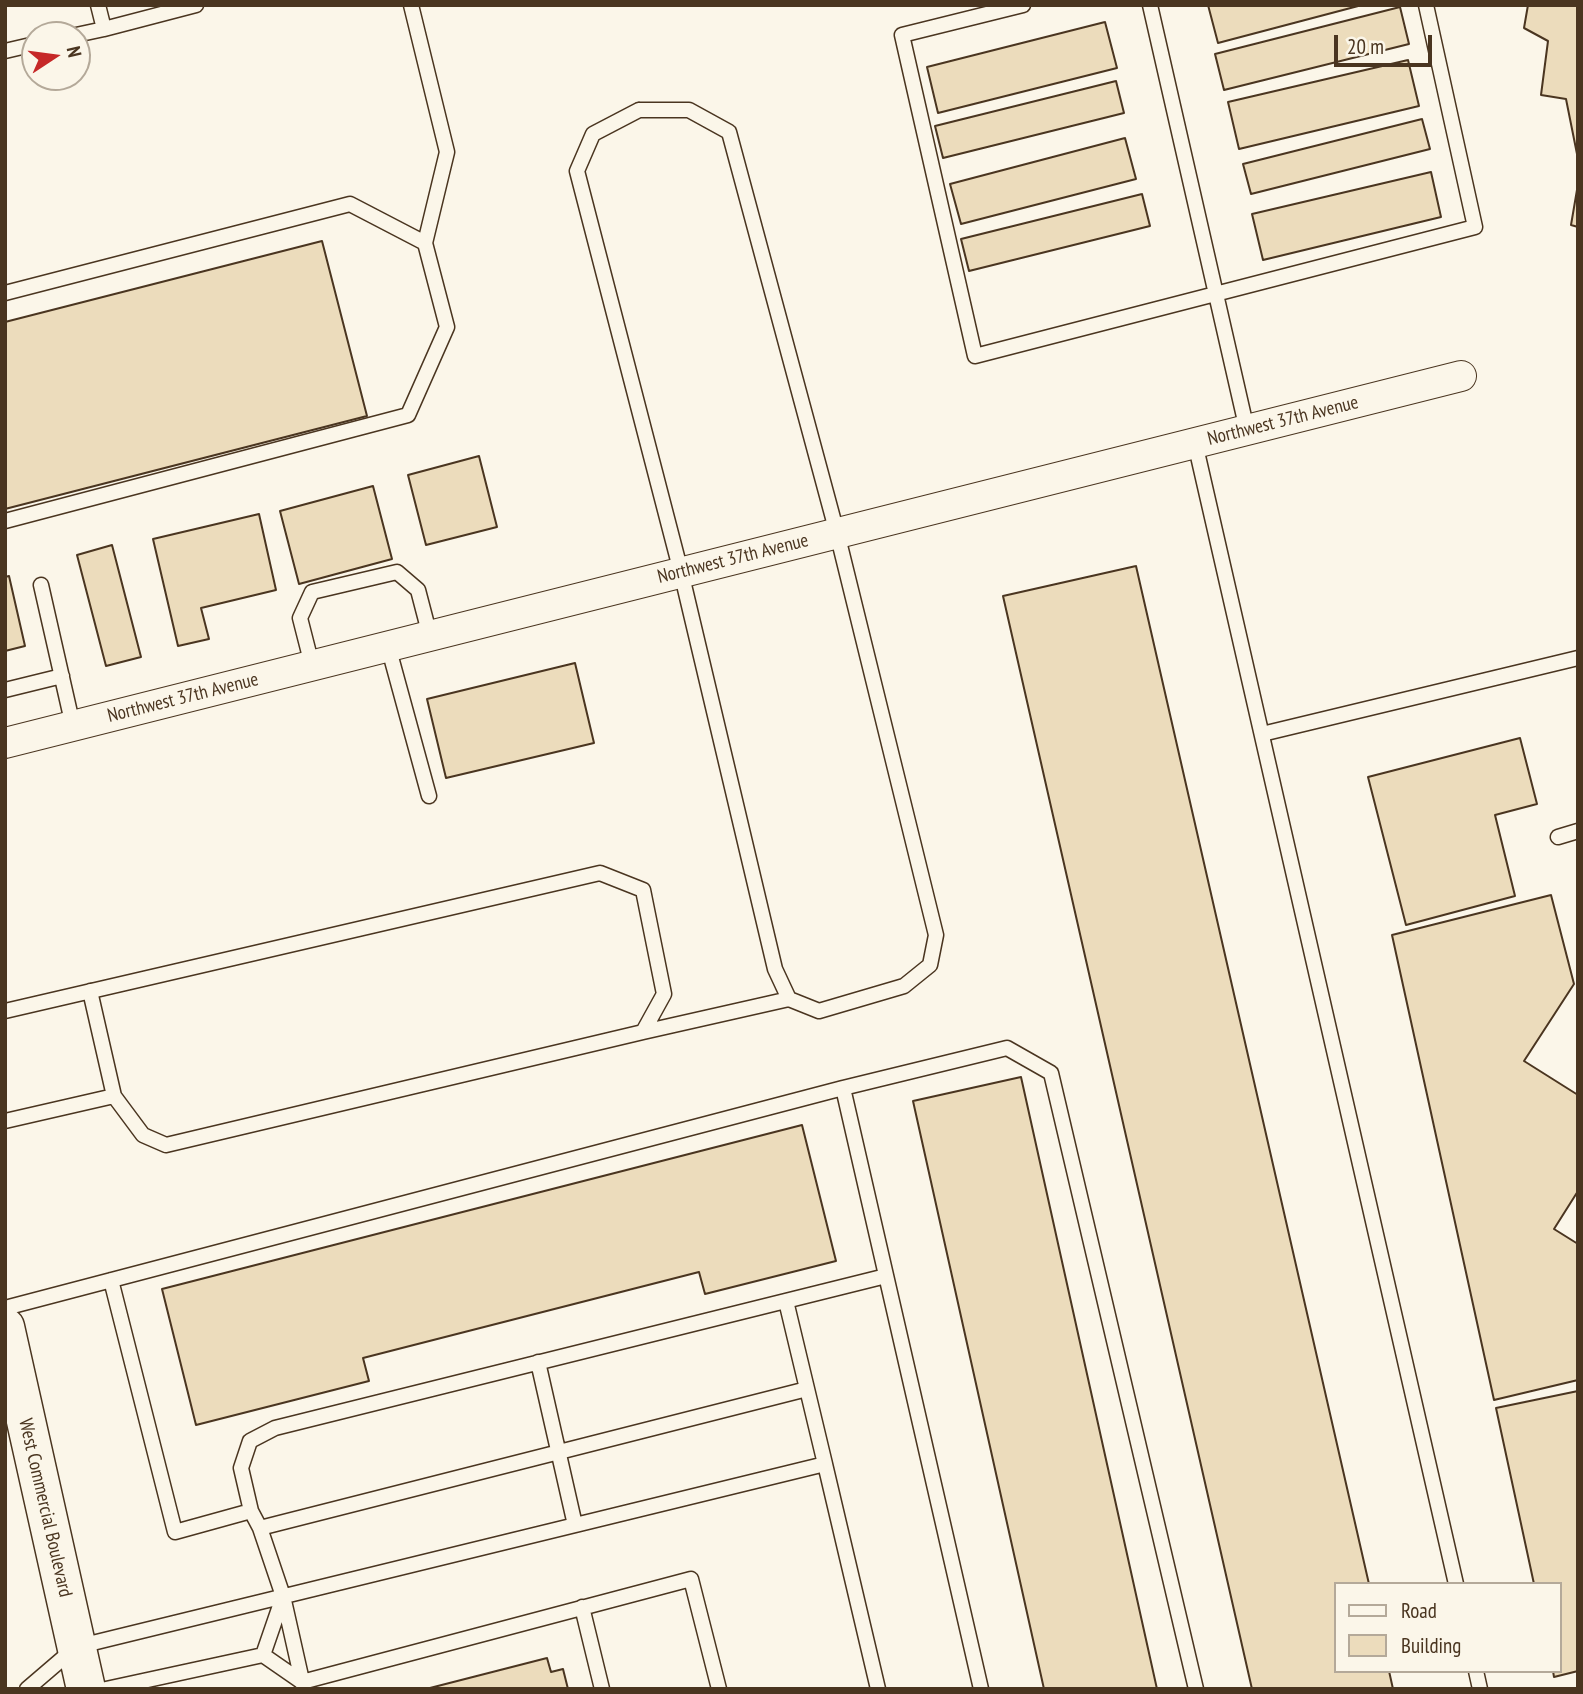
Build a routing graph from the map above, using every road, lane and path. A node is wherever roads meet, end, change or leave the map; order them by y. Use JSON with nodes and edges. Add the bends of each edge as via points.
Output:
{"nodes":[{"id":1,"x":98,"y":5,"type":"edge"},
{"id":2,"x":196,"y":5,"type":"edge"},
{"id":3,"x":411,"y":5,"type":"edge"},
{"id":4,"x":1023,"y":5,"type":"edge"},
{"id":5,"x":1150,"y":5,"type":"edge"},
{"id":6,"x":1426,"y":5,"type":"edge"},
{"id":7,"x":104,"y":29,"type":"junction"},
{"id":8,"x":91,"y":32,"type":"edge"},
{"id":9,"x":425,"y":243,"type":"junction"},
{"id":10,"x":5,"y":293,"type":"edge"},
{"id":11,"x":1215,"y":293,"type":"junction"},
{"id":12,"x":1461,"y":376,"type":"dead end"},
{"id":13,"x":1247,"y":430,"type":"junction"},
{"id":14,"x":1195,"y":443,"type":"junction"},
{"id":15,"x":5,"y":521,"type":"edge"},
{"id":16,"x":837,"y":533,"type":"junction"},
{"id":17,"x":681,"y":572,"type":"junction"},
{"id":18,"x":41,"y":585,"type":"dead end"},
{"id":19,"x":430,"y":636,"type":"junction"},
{"id":20,"x":388,"y":646,"type":"junction"},
{"id":21,"x":1578,"y":658,"type":"edge"},
{"id":22,"x":312,"y":665,"type":"junction"},
{"id":23,"x":62,"y":676,"type":"junction"},
{"id":24,"x":5,"y":690,"type":"edge"},
{"id":25,"x":73,"y":726,"type":"junction"},
{"id":26,"x":1262,"y":734,"type":"junction"},
{"id":27,"x":5,"y":743,"type":"edge"},
{"id":28,"x":429,"y":796,"type":"dead end"},
{"id":29,"x":1578,"y":831,"type":"edge"},
{"id":30,"x":1558,"y":836,"type":"dead end"},
{"id":31,"x":90,"y":991,"type":"junction"},
{"id":32,"x":789,"y":999,"type":"junction"},
{"id":33,"x":5,"y":1011,"type":"edge"},
{"id":34,"x":643,"y":1032,"type":"junction"},
{"id":35,"x":843,"y":1088,"type":"junction"},
{"id":36,"x":114,"y":1096,"type":"junction"},
{"id":37,"x":5,"y":1121,"type":"edge"},
{"id":38,"x":886,"y":1276,"type":"junction"},
{"id":39,"x":111,"y":1280,"type":"junction"},
{"id":40,"x":786,"y":1301,"type":"junction"},
{"id":41,"x":5,"y":1308,"type":"edge"},
{"id":42,"x":5,"y":1327,"type":"edge"},
{"id":43,"x":538,"y":1362,"type":"junction"},
{"id":44,"x":807,"y":1389,"type":"junction"},
{"id":45,"x":560,"y":1452,"type":"junction"},
{"id":46,"x":825,"y":1464,"type":"junction"},
{"id":47,"x":251,"y":1511,"type":"junction"},
{"id":48,"x":575,"y":1525,"type":"junction"},
{"id":49,"x":260,"y":1528,"type":"junction"},
{"id":50,"x":1457,"y":1582,"type":"edge"},
{"id":51,"x":283,"y":1597,"type":"junction"},
{"id":52,"x":582,"y":1607,"type":"junction"},
{"id":53,"x":76,"y":1647,"type":"junction"},
{"id":54,"x":263,"y":1655,"type":"junction"},
{"id":55,"x":303,"y":1685,"type":"edge"},
{"id":56,"x":27,"y":1689,"type":"edge"},
{"id":57,"x":86,"y":1689,"type":"edge"},
{"id":58,"x":106,"y":1689,"type":"edge"},
{"id":59,"x":602,"y":1689,"type":"edge"},
{"id":60,"x":719,"y":1689,"type":"edge"},
{"id":61,"x":878,"y":1689,"type":"edge"},
{"id":62,"x":981,"y":1689,"type":"edge"},
{"id":63,"x":1196,"y":1689,"type":"edge"}],
"edges":[{"from":1,"to":7,"type":"lane"},
{"from":2,"to":7,"type":"lane"},
{"from":3,"to":9,"type":"lane","via":[[447,152]]},
{"from":4,"to":11,"type":"lane","via":[[902,35],[975,356]]},
{"from":5,"to":11,"type":"lane"},
{"from":6,"to":11,"type":"lane","via":[[1475,227]]},
{"from":7,"to":8,"type":"lane"},
{"from":9,"to":10,"type":"lane","via":[[351,204]]},
{"from":9,"to":15,"type":"lane","via":[[447,327],[408,415]]},
{"from":11,"to":13,"type":"lane"},
{"from":12,"to":13,"type":"street","name":"Northwest 37th Avenue"},
{"from":13,"to":14,"type":"street","name":"Northwest 37th Avenue"},
{"from":14,"to":16,"type":"street","name":"Northwest 37th Avenue"},
{"from":14,"to":26,"type":"lane"},
{"from":16,"to":17,"type":"street","name":"Northwest 37th Avenue"},
{"from":16,"to":17,"type":"lane","via":[[729,132],[689,110],[639,110],[593,134],[578,171]]},
{"from":16,"to":32,"type":"lane","via":[[936,935],[930,965],[904,986],[819,1011]]},
{"from":17,"to":19,"type":"street","name":"Northwest 37th Avenue"},
{"from":17,"to":32,"type":"lane","via":[[775,969]]},
{"from":18,"to":23,"type":"lane"},
{"from":19,"to":20,"type":"street","name":"Northwest 37th Avenue"},
{"from":19,"to":22,"type":"lane","via":[[418,590],[397,572],[313,592],[300,618]]},
{"from":20,"to":22,"type":"street","name":"Northwest 37th Avenue"},
{"from":20,"to":28,"type":"lane"},
{"from":21,"to":26,"type":"lane"},
{"from":22,"to":25,"type":"street","name":"Northwest 37th Avenue"},
{"from":23,"to":24,"type":"lane"},
{"from":23,"to":25,"type":"lane"},
{"from":25,"to":27,"type":"street","name":"Northwest 37th Avenue"},
{"from":26,"to":50,"type":"lane"},
{"from":29,"to":30,"type":"lane"},
{"from":31,"to":33,"type":"lane"},
{"from":31,"to":34,"type":"lane","via":[[600,873],[643,890],[664,994]]},
{"from":31,"to":36,"type":"lane"},
{"from":32,"to":34,"type":"lane"},
{"from":34,"to":36,"type":"lane","via":[[166,1145],[143,1135]]},
{"from":35,"to":38,"type":"lane"},
{"from":35,"to":39,"type":"lane"},
{"from":35,"to":63,"type":"lane","via":[[1007,1048],[1051,1073]]},
{"from":36,"to":37,"type":"lane"},
{"from":38,"to":40,"type":"lane"},
{"from":38,"to":62,"type":"lane"},
{"from":39,"to":41,"type":"lane"},
{"from":39,"to":47,"type":"lane","via":[[175,1532]]},
{"from":40,"to":43,"type":"lane"},
{"from":40,"to":44,"type":"lane"},
{"from":42,"to":53,"type":"highway","name":"West Commercial Boulevard"},
{"from":43,"to":45,"type":"lane"},
{"from":43,"to":47,"type":"lane","via":[[275,1428],[250,1441],[241,1468]]},
{"from":44,"to":45,"type":"lane"},
{"from":44,"to":46,"type":"lane"},
{"from":45,"to":48,"type":"lane"},
{"from":45,"to":49,"type":"lane"},
{"from":46,"to":48,"type":"lane"},
{"from":46,"to":61,"type":"lane"},
{"from":47,"to":49,"type":"lane"},
{"from":48,"to":51,"type":"lane"},
{"from":49,"to":51,"type":"lane"},
{"from":51,"to":53,"type":"lane"},
{"from":51,"to":54,"type":"lane"},
{"from":51,"to":55,"type":"lane"},
{"from":52,"to":55,"type":"lane"},
{"from":52,"to":59,"type":"lane"},
{"from":52,"to":60,"type":"lane","via":[[691,1579]]},
{"from":53,"to":56,"type":"lane"},
{"from":53,"to":57,"type":"highway","name":"West Commercial Boulevard"},
{"from":54,"to":55,"type":"lane"},
{"from":54,"to":58,"type":"lane"}]}
